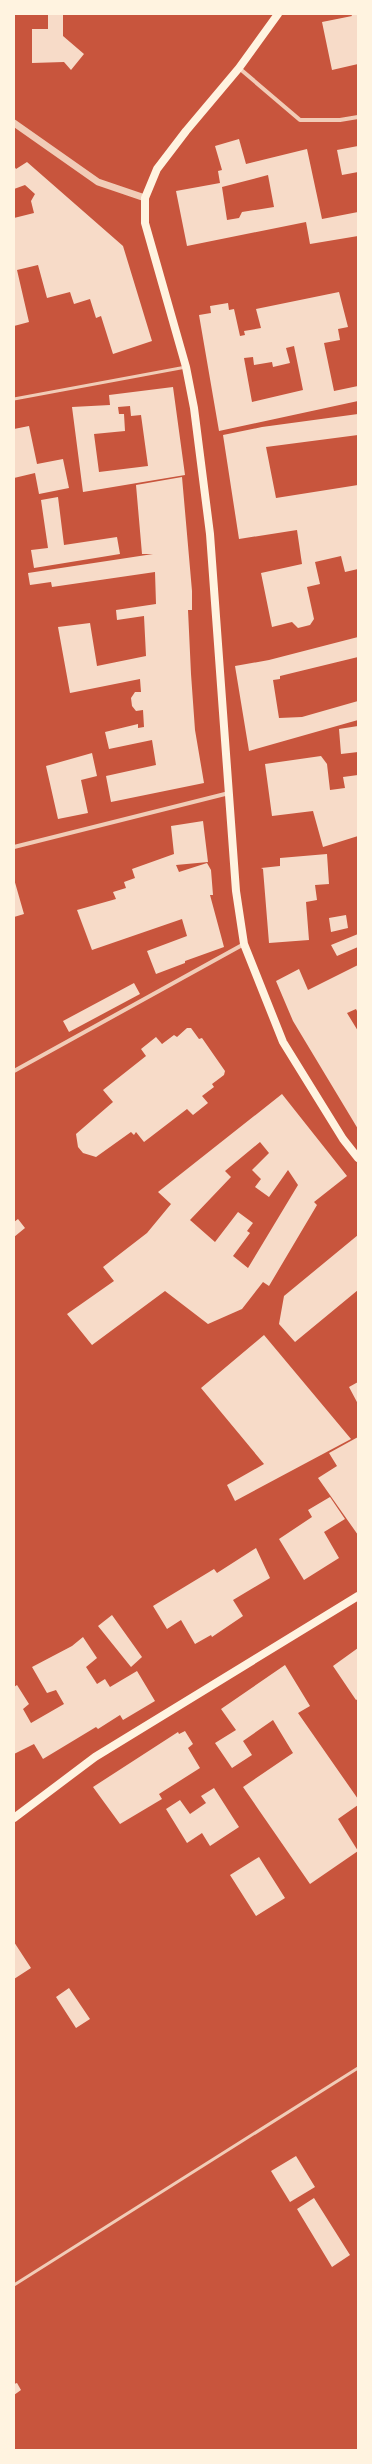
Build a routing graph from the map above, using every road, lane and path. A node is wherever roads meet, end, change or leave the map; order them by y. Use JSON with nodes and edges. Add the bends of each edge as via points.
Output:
{"nodes":[{"id":1,"x":278,"y":14,"type":"edge"},
{"id":2,"x":239,"y":68,"type":"junction"},
{"id":3,"x":358,"y":117,"type":"edge"},
{"id":4,"x":14,"y":123,"type":"edge"},
{"id":5,"x":145,"y":198,"type":"junction"},
{"id":6,"x":186,"y":367,"type":"junction"},
{"id":7,"x":14,"y":399,"type":"edge"},
{"id":8,"x":229,"y":793,"type":"junction"},
{"id":9,"x":14,"y":847,"type":"edge"},
{"id":10,"x":244,"y":944,"type":"junction"},
{"id":11,"x":14,"y":1071,"type":"edge"},
{"id":12,"x":358,"y":1158,"type":"edge"},
{"id":13,"x":358,"y":1596,"type":"edge"},
{"id":14,"x":14,"y":1818,"type":"edge"},
{"id":15,"x":358,"y":2068,"type":"edge"},
{"id":16,"x":14,"y":2285,"type":"edge"}],
"edges":[{"from":1,"to":2,"type":"main road"},
{"from":2,"to":3,"type":"street","via":[[300,120],[340,120]]},
{"from":2,"to":5,"type":"main road","via":[[162,163]]},
{"from":4,"to":5,"type":"street","via":[[98,182]]},
{"from":5,"to":6,"type":"main road","via":[[145,223]]},
{"from":6,"to":7,"type":"lane"},
{"from":6,"to":8,"type":"main road","via":[[194,408],[210,534]]},
{"from":8,"to":9,"type":"street"},
{"from":8,"to":10,"type":"main road","via":[[236,891]]},
{"from":10,"to":11,"type":"street"},
{"from":10,"to":12,"type":"main road","via":[[283,1042],[343,1139]]},
{"from":13,"to":14,"type":"main road","via":[[95,1757]]},
{"from":15,"to":16,"type":"lane"}]}
